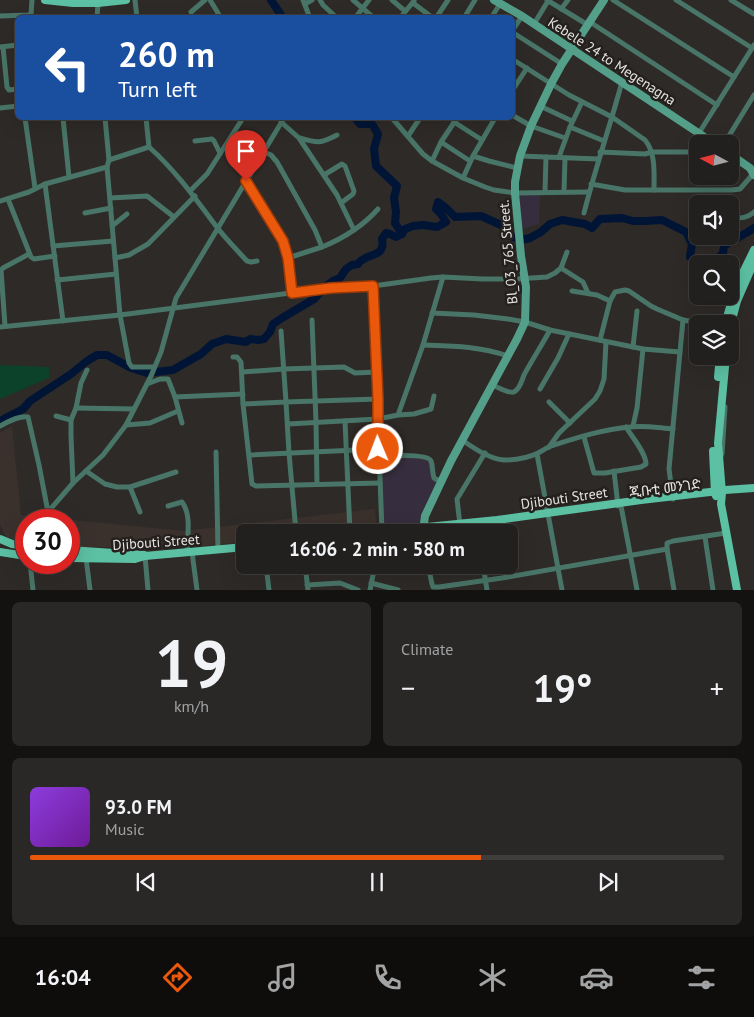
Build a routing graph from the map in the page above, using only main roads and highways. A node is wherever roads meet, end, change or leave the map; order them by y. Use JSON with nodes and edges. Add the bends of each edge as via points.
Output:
{"nodes":[{"id":1,"x":45,"y":0,"type":"edge"},
{"id":2,"x":126,"y":0,"type":"edge"},
{"id":3,"x":754,"y":250,"type":"edge"},
{"id":4,"x":754,"y":262,"type":"edge"},
{"id":5,"x":728,"y":315,"type":"edge"},
{"id":6,"x":733,"y":315,"type":"edge"},
{"id":7,"x":719,"y":365,"type":"edge"},
{"id":8,"x":726,"y":365,"type":"edge"},
{"id":9,"x":717,"y":476,"type":"junction"},
{"id":10,"x":754,"y":489,"type":"edge"},
{"id":11,"x":732,"y":490,"type":"junction"},
{"id":12,"x":714,"y":493,"type":"junction"},
{"id":13,"x":619,"y":505,"type":"joint"},
{"id":14,"x":548,"y":515,"type":"joint"},
{"id":15,"x":476,"y":524,"type":"edge"},
{"id":16,"x":0,"y":540,"type":"edge"},
{"id":17,"x":15,"y":544,"type":"edge"},
{"id":18,"x":236,"y":547,"type":"edge"},
{"id":19,"x":80,"y":551,"type":"edge"},
{"id":20,"x":0,"y":552,"type":"edge"},
{"id":21,"x":189,"y":552,"type":"junction"},
{"id":22,"x":15,"y":554,"type":"edge"},
{"id":23,"x":80,"y":558,"type":"edge"},
{"id":24,"x":737,"y":590,"type":"edge"}],
"edges":[{"from":1,"to":2,"type":"main road","via":[[74,3]]},
{"from":3,"to":5,"type":"main road","via":[[736,286]]},
{"from":4,"to":6,"type":"main road"},
{"from":7,"to":9,"type":"main road","via":[[713,445]]},
{"from":8,"to":9,"type":"main road"},
{"from":9,"to":11,"type":"main road"},
{"from":9,"to":12,"type":"main road"},
{"from":9,"to":12,"type":"main road","via":[[711,489]]},
{"from":10,"to":11,"type":"main road","name":"ጂቡቲ መንገድ"},
{"from":11,"to":12,"type":"main road","name":"ጂቡቲ መንገድ"},
{"from":12,"to":13,"type":"main road","name":"Djibouti Street"},
{"from":12,"to":24,"type":"main road","via":[[721,504]]},
{"from":13,"to":14,"type":"main road","name":"ጂቡቲ መንገድ"},
{"from":14,"to":15,"type":"main road","name":"Djibouti Street"},
{"from":16,"to":17,"type":"main road"},
{"from":18,"to":21,"type":"main road","name":"Djibouti Street"},
{"from":19,"to":21,"type":"main road","name":"Djibouti Street","via":[[143,555]]},
{"from":20,"to":22,"type":"main road"},
{"from":21,"to":23,"type":"main road","name":"Djibouti Street","via":[[135,559]]}]}
